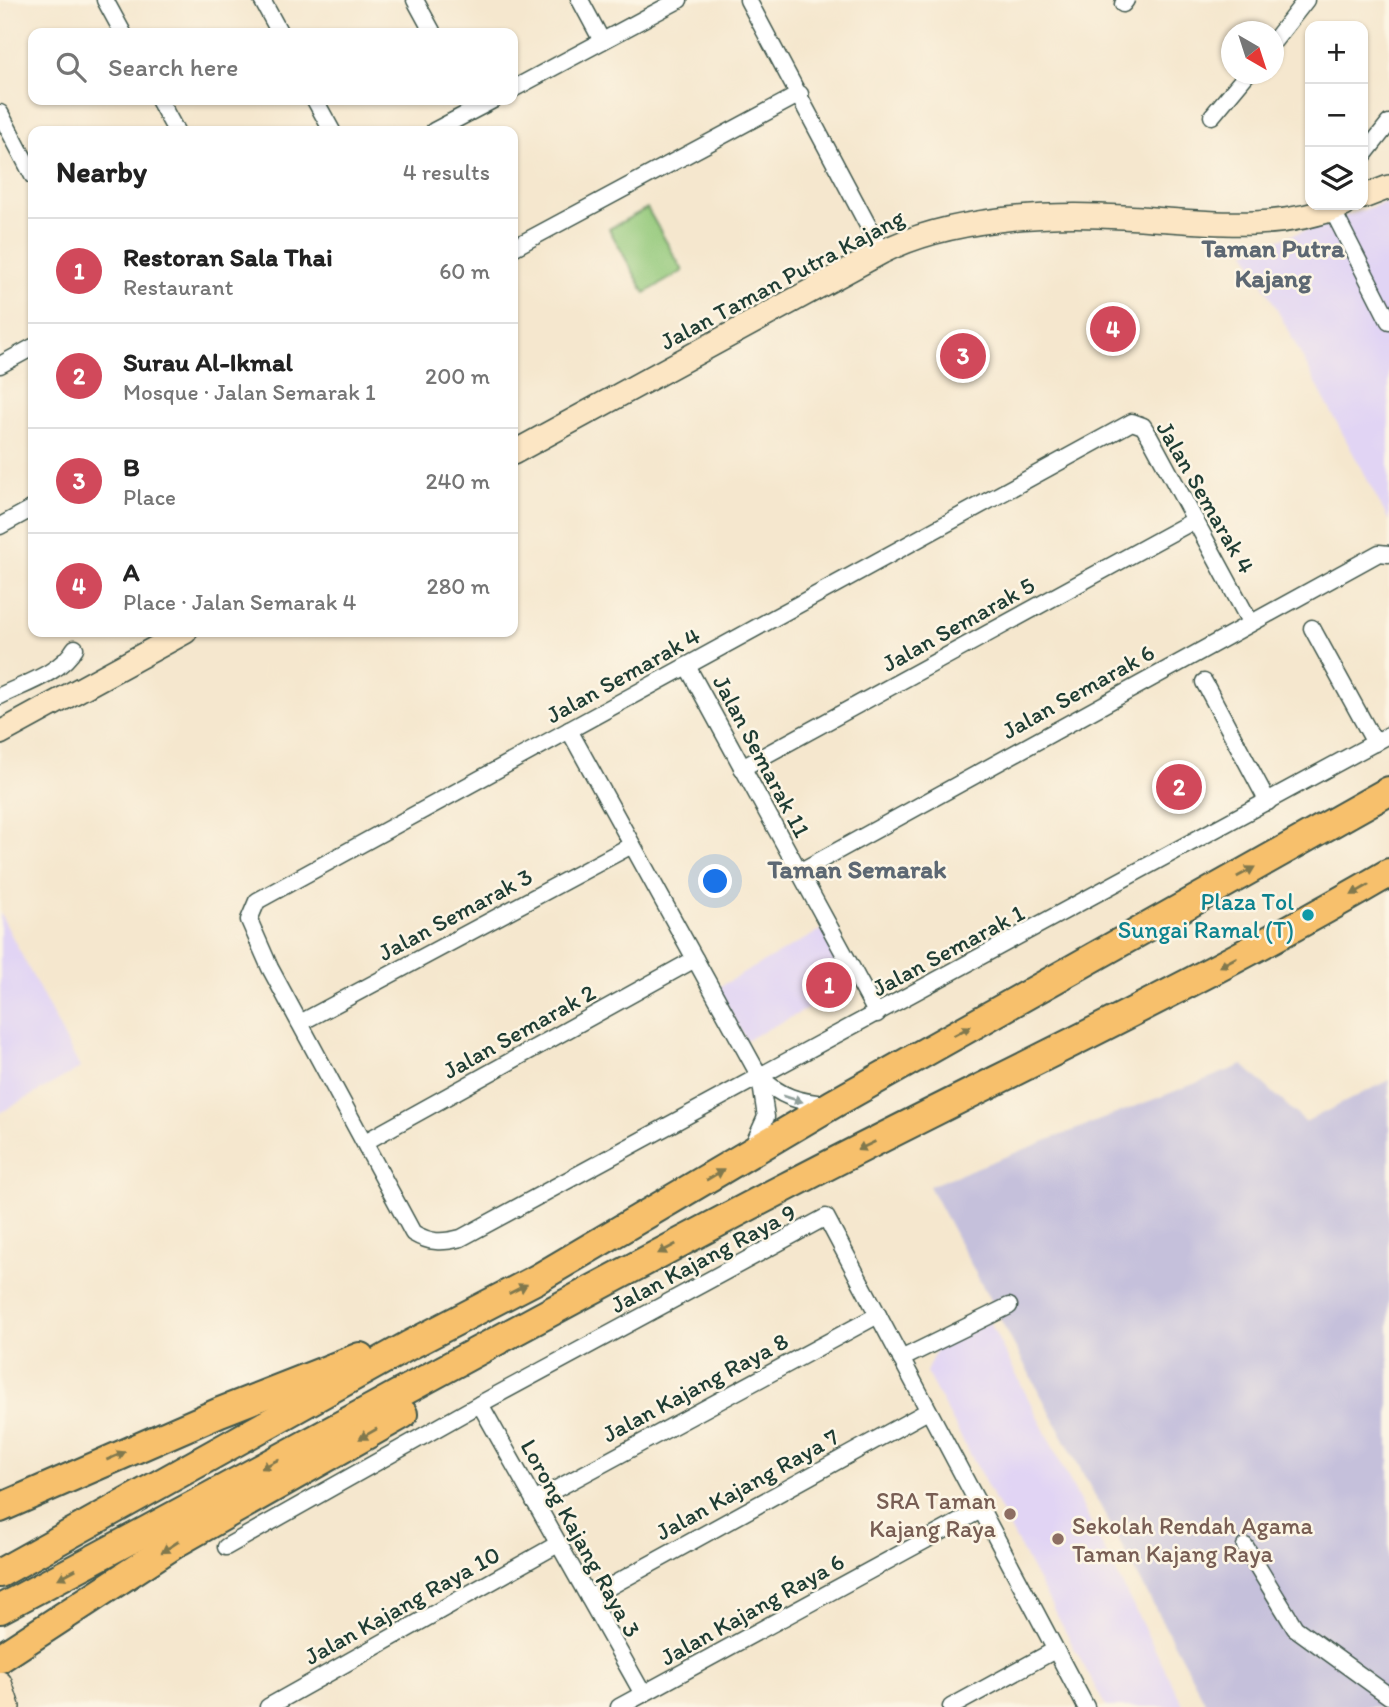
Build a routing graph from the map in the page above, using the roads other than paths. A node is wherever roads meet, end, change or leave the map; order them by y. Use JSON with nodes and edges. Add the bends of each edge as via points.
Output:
{"nodes":[{"id":1,"x":105,"y":0,"type":"edge"},
{"id":2,"x":262,"y":0,"type":"edge"},
{"id":3,"x":415,"y":0,"type":"edge"},
{"id":4,"x":580,"y":0,"type":"edge"},
{"id":5,"x":678,"y":0,"type":"edge"},
{"id":6,"x":748,"y":0,"type":"edge"},
{"id":7,"x":1306,"y":0,"type":"edge"},
{"id":8,"x":1284,"y":27,"type":"edge"},
{"id":9,"x":120,"y":28,"type":"edge"},
{"id":10,"x":276,"y":28,"type":"edge"},
{"id":11,"x":430,"y":28,"type":"edge"},
{"id":12,"x":602,"y":41,"type":"junction"},
{"id":13,"x":1239,"y":84,"type":"edge"},
{"id":14,"x":518,"y":86,"type":"edge"},
{"id":15,"x":800,"y":94,"type":"junction"},
{"id":16,"x":162,"y":105,"type":"edge"},
{"id":17,"x":318,"y":105,"type":"edge"},
{"id":18,"x":471,"y":105,"type":"edge"},
{"id":19,"x":0,"y":113,"type":"edge"},
{"id":20,"x":1212,"y":116,"type":"dead end"},
{"id":21,"x":1389,"y":123,"type":"edge"},
{"id":22,"x":173,"y":126,"type":"edge"},
{"id":23,"x":329,"y":126,"type":"edge"},
{"id":24,"x":441,"y":126,"type":"edge"},
{"id":25,"x":1368,"y":150,"type":"edge"},
{"id":26,"x":28,"y":166,"type":"edge"},
{"id":27,"x":1389,"y":187,"type":"edge"},
{"id":28,"x":1368,"y":195,"type":"edge"},
{"id":29,"x":1328,"y":210,"type":"edge"},
{"id":30,"x":1339,"y":210,"type":"edge"},
{"id":31,"x":518,"y":245,"type":"edge"},
{"id":32,"x":882,"y":252,"type":"junction"},
{"id":33,"x":1389,"y":321,"type":"edge"},
{"id":34,"x":28,"y":350,"type":"edge"},
{"id":35,"x":0,"y":365,"type":"edge"},
{"id":36,"x":518,"y":450,"type":"edge"},
{"id":37,"x":28,"y":511,"type":"edge"},
{"id":38,"x":1195,"y":520,"type":"junction"},
{"id":39,"x":0,"y":526,"type":"edge"},
{"id":40,"x":1384,"y":554,"type":"edge"},
{"id":41,"x":1250,"y":622,"type":"junction"},
{"id":42,"x":1312,"y":628,"type":"dead end"},
{"id":43,"x":176,"y":637,"type":"edge"},
{"id":44,"x":75,"y":648,"type":"dead end"},
{"id":45,"x":688,"y":666,"type":"junction"},
{"id":46,"x":1204,"y":682,"type":"dead end"},
{"id":47,"x":0,"y":696,"type":"edge"},
{"id":48,"x":569,"y":730,"type":"junction"},
{"id":49,"x":0,"y":733,"type":"edge"},
{"id":50,"x":1382,"y":739,"type":"edge"},
{"id":51,"x":743,"y":768,"type":"junction"},
{"id":52,"x":1389,"y":791,"type":"edge"},
{"id":53,"x":1268,"y":802,"type":"junction"},
{"id":54,"x":632,"y":845,"type":"junction"},
{"id":55,"x":799,"y":872,"type":"junction"},
{"id":56,"x":1389,"y":873,"type":"edge"},
{"id":57,"x":695,"y":959,"type":"junction"},
{"id":58,"x":877,"y":1014,"type":"junction"},
{"id":59,"x":300,"y":1023,"type":"junction"},
{"id":60,"x":760,"y":1077,"type":"junction"},
{"id":61,"x":833,"y":1104,"type":"junction"},
{"id":62,"x":365,"y":1142,"type":"junction"},
{"id":63,"x":748,"y":1156,"type":"junction"},
{"id":64,"x":413,"y":1233,"type":"joint"},
{"id":65,"x":1009,"y":1306,"type":"dead end"},
{"id":66,"x":878,"y":1315,"type":"junction"},
{"id":67,"x":457,"y":1320,"type":"junction"},
{"id":68,"x":503,"y":1339,"type":"junction"},
{"id":69,"x":901,"y":1359,"type":"junction"},
{"id":70,"x":480,"y":1404,"type":"junction"},
{"id":71,"x":928,"y":1410,"type":"junction"},
{"id":72,"x":53,"y":1483,"type":"junction"},
{"id":73,"x":534,"y":1500,"type":"junction"},
{"id":74,"x":0,"y":1508,"type":"edge"},
{"id":75,"x":981,"y":1510,"type":"junction"},
{"id":76,"x":0,"y":1518,"type":"edge"},
{"id":77,"x":558,"y":1544,"type":"junction"},
{"id":78,"x":1245,"y":1546,"type":"dead end"},
{"id":79,"x":226,"y":1547,"type":"dead end"},
{"id":80,"x":0,"y":1573,"type":"edge"},
{"id":81,"x":589,"y":1598,"type":"junction"},
{"id":82,"x":0,"y":1609,"type":"edge"},
{"id":83,"x":0,"y":1628,"type":"edge"},
{"id":84,"x":32,"y":1640,"type":"junction"},
{"id":85,"x":1055,"y":1650,"type":"junction"},
{"id":86,"x":0,"y":1658,"type":"edge"},
{"id":87,"x":0,"y":1683,"type":"edge"},
{"id":88,"x":643,"y":1694,"type":"junction"},
{"id":89,"x":1389,"y":1696,"type":"edge"},
{"id":90,"x":8,"y":1707,"type":"edge"},
{"id":91,"x":268,"y":1707,"type":"edge"},
{"id":92,"x":619,"y":1707,"type":"edge"},
{"id":93,"x":951,"y":1707,"type":"edge"},
{"id":94,"x":1086,"y":1707,"type":"edge"}],
"edges":[{"from":1,"to":9,"type":"street"},
{"from":2,"to":10,"type":"street"},
{"from":3,"to":11,"type":"street"},
{"from":4,"to":12,"type":"street"},
{"from":5,"to":12,"type":"street"},
{"from":6,"to":15,"type":"street"},
{"from":7,"to":8,"type":"street"},
{"from":12,"to":14,"type":"street"},
{"from":13,"to":20,"type":"street"},
{"from":15,"to":31,"type":"street"},
{"from":15,"to":32,"type":"street"},
{"from":16,"to":22,"type":"street"},
{"from":17,"to":23,"type":"street"},
{"from":18,"to":24,"type":"street"},
{"from":19,"to":26,"type":"street"},
{"from":21,"to":25,"type":"street"},
{"from":27,"to":28,"type":"street"},
{"from":29,"to":32,"type":"street","name":"Jalan Taman Putra Kajang","via":[[1260,225],[1042,216],[925,233]]},
{"from":30,"to":33,"type":"street"},
{"from":32,"to":36,"type":"street","name":"Jalan Taman Putra Kajang"},
{"from":34,"to":35,"type":"street"},
{"from":37,"to":39,"type":"street"},
{"from":38,"to":41,"type":"street","name":"Jalan Semarak 4"},
{"from":38,"to":45,"type":"street","name":"Jalan Semarak 4","via":[[1143,426],[1132,422]]},
{"from":38,"to":51,"type":"street","name":"Jalan Semarak 5"},
{"from":40,"to":41,"type":"street","name":"Jalan Semarak 6"},
{"from":41,"to":55,"type":"street","name":"Jalan Semarak 6"},
{"from":42,"to":50,"type":"street"},
{"from":43,"to":49,"type":"street"},
{"from":44,"to":47,"type":"street","via":[[58,667]]},
{"from":45,"to":48,"type":"street","name":"Jalan Semarak 4"},
{"from":45,"to":51,"type":"street","name":"Jalan Semarak 11"},
{"from":46,"to":53,"type":"street"},
{"from":48,"to":54,"type":"street"},
{"from":48,"to":59,"type":"street","name":"Jalan Semarak 4","via":[[257,901],[249,920]]},
{"from":50,"to":53,"type":"street","name":"Jalan Semarak 1"},
{"from":51,"to":55,"type":"street","name":"Jalan Semarak 11"},
{"from":61,"to":52,"type":"highway","one_way":true},
{"from":53,"to":58,"type":"street","name":"Jalan Semarak 1"},
{"from":54,"to":57,"type":"street"},
{"from":54,"to":59,"type":"street","name":"Jalan Semarak 3"},
{"from":55,"to":58,"type":"street","name":"Jalan Semarak 11"},
{"from":56,"to":68,"type":"highway","one_way":true,"via":[[1298,926],[793,1183]]},
{"from":57,"to":60,"type":"street"},
{"from":57,"to":62,"type":"street","name":"Jalan Semarak 2"},
{"from":58,"to":60,"type":"street","name":"Jalan Semarak 1"},
{"from":59,"to":62,"type":"street","name":"Jalan Semarak 4"},
{"from":60,"to":61,"type":"street","one_way":true,"via":[[789,1098]]},
{"from":60,"to":63,"type":"street","via":[[766,1117]]},
{"from":60,"to":64,"type":"street","name":"Jalan Semarak 1","via":[[461,1238],[445,1243]]},
{"from":61,"to":63,"type":"highway"},
{"from":62,"to":64,"type":"street","name":"Jalan Semarak 4"},
{"from":67,"to":63,"type":"highway","one_way":true,"via":[[537,1279]]},
{"from":65,"to":69,"type":"street"},
{"from":66,"to":69,"type":"street","name":"Jalan Kajang Raya 9"},
{"from":66,"to":70,"type":"street","name":"Jalan Kajang Raya 9","via":[[825,1217]]},
{"from":66,"to":73,"type":"street","name":"Jalan Kajang Raya 8"},
{"from":72,"to":67,"type":"highway","one_way":true,"via":[[279,1388]]},
{"from":67,"to":80,"type":"highway"},
{"from":68,"to":82,"type":"highway","one_way":true},
{"from":68,"to":84,"type":"highway","one_way":true,"via":[[436,1395],[179,1541]]},
{"from":69,"to":71,"type":"street","name":"Jalan Kajang Raya 9"},
{"from":70,"to":73,"type":"street","name":"Lorong Kajang Raya 3"},
{"from":70,"to":79,"type":"street","name":"Jalan Kajang Raya 9"},
{"from":71,"to":75,"type":"street","name":"Jalan Kajang Raya 9"},
{"from":71,"to":81,"type":"street","name":"Jalan Kajang Raya 7"},
{"from":72,"to":74,"type":"highway"},
{"from":72,"to":76,"type":"highway"},
{"from":73,"to":77,"type":"street","name":"Lorong Kajang Raya 3"},
{"from":75,"to":85,"type":"street","name":"Jalan Kajang Raya 9"},
{"from":75,"to":88,"type":"street","name":"Jalan Kajang Raya 6"},
{"from":77,"to":81,"type":"street","name":"Lorong Kajang Raya 3"},
{"from":77,"to":91,"type":"street","name":"Jalan Kajang Raya 10"},
{"from":78,"to":89,"type":"street","via":[[1294,1628]]},
{"from":81,"to":88,"type":"street","name":"Lorong Kajang Raya 3"},
{"from":83,"to":84,"type":"highway"},
{"from":84,"to":86,"type":"highway"},
{"from":85,"to":93,"type":"street"},
{"from":85,"to":94,"type":"street","name":"Jalan Kajang Raya 9"},
{"from":87,"to":90,"type":"street"},
{"from":88,"to":92,"type":"street","name":"Jalan Kajang Raya 6"}]}
